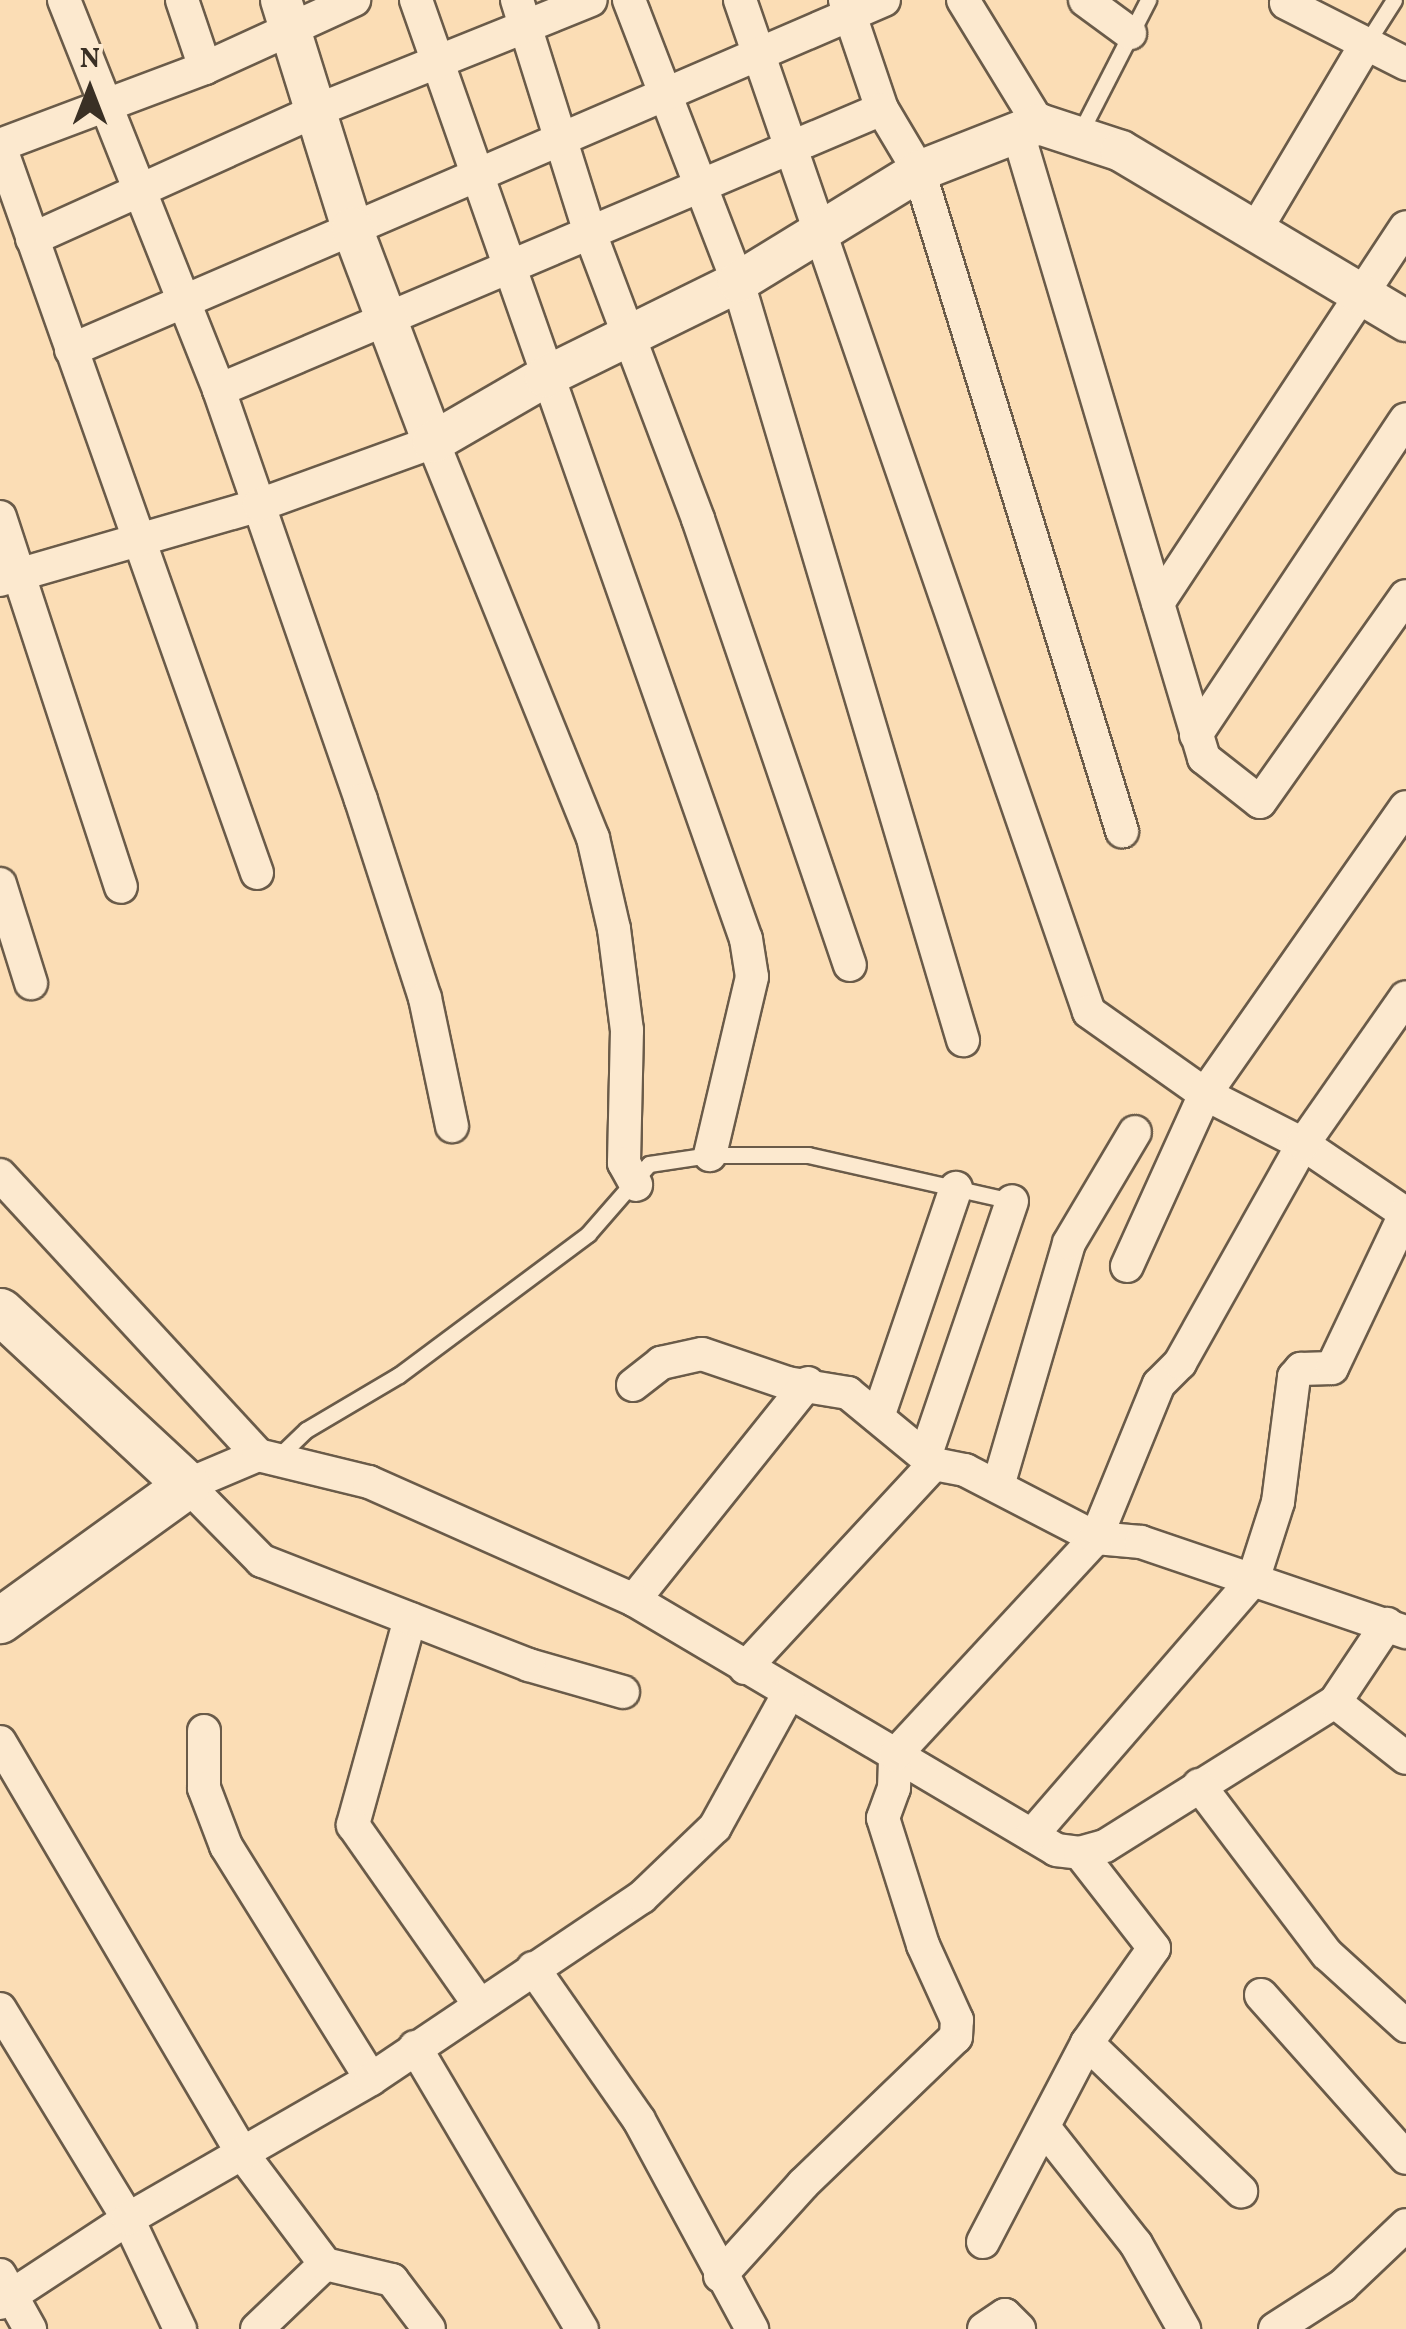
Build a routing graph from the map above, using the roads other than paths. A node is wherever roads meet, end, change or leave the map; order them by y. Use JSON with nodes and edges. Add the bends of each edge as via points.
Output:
{"nodes":[{"id":1,"x":64,"y":0,"type":"edge"},
{"id":2,"x":182,"y":0,"type":"edge"},
{"id":3,"x":354,"y":0,"type":"edge"},
{"id":4,"x":416,"y":0,"type":"edge"},
{"id":5,"x":591,"y":0,"type":"edge"},
{"id":6,"x":629,"y":0,"type":"edge"},
{"id":7,"x":740,"y":0,"type":"edge"},
{"id":8,"x":884,"y":0,"type":"edge"},
{"id":9,"x":963,"y":0,"type":"edge"},
{"id":10,"x":1085,"y":0,"type":"edge"},
{"id":11,"x":1148,"y":0,"type":"edge"},
{"id":12,"x":1394,"y":0,"type":"edge"},
{"id":13,"x":1286,"y":3,"type":"dead end"},
{"id":14,"x":848,"y":7,"type":"edge"},
{"id":15,"x":286,"y":14,"type":"edge"},
{"id":16,"x":522,"y":14,"type":"edge"},
{"id":17,"x":1130,"y":34,"type":"junction"},
{"id":18,"x":1366,"y":44,"type":"junction"},
{"id":19,"x":758,"y":54,"type":"junction"},
{"id":20,"x":438,"y":63,"type":"junction"},
{"id":21,"x":1406,"y":64,"type":"edge"},
{"id":22,"x":205,"y":68,"type":"junction"},
{"id":23,"x":664,"y":97,"type":"junction"},
{"id":24,"x":104,"y":106,"type":"junction"},
{"id":25,"x":882,"y":109,"type":"junction"},
{"id":26,"x":315,"y":111,"type":"junction"},
{"id":27,"x":1029,"y":128,"type":"junction"},
{"id":28,"x":560,"y":135,"type":"junction"},
{"id":29,"x":1078,"y":138,"type":"junction"},
{"id":30,"x":787,"y":144,"type":"junction"},
{"id":31,"x":0,"y":145,"type":"edge"},
{"id":32,"x":920,"y":171,"type":"junction"},
{"id":33,"x":475,"y":173,"type":"junction"},
{"id":34,"x":699,"y":184,"type":"junction"},
{"id":35,"x":136,"y":192,"type":"junction"},
{"id":36,"x":1406,"y":227,"type":"edge"},
{"id":37,"x":352,"y":228,"type":"junction"},
{"id":38,"x":822,"y":228,"type":"junction"},
{"id":39,"x":1255,"y":231,"type":"junction"},
{"id":40,"x":590,"y":233,"type":"junction"},
{"id":41,"x":32,"y":239,"type":"junction"},
{"id":42,"x":508,"y":268,"type":"junction"},
{"id":43,"x":738,"y":282,"type":"junction"},
{"id":44,"x":1366,"y":296,"type":"junction"},
{"id":45,"x":180,"y":298,"type":"junction"},
{"id":46,"x":390,"y":319,"type":"junction"},
{"id":47,"x":1406,"y":320,"type":"edge"},
{"id":48,"x":629,"y":334,"type":"junction"},
{"id":49,"x":71,"y":350,"type":"junction"},
{"id":50,"x":544,"y":377,"type":"junction"},
{"id":51,"x":219,"y":390,"type":"junction"},
{"id":52,"x":1406,"y":418,"type":"edge"},
{"id":53,"x":434,"y":442,"type":"junction"},
{"id":54,"x":259,"y":504,"type":"junction"},
{"id":55,"x":0,"y":517,"type":"edge"},
{"id":56,"x":137,"y":541,"type":"junction"},
{"id":57,"x":10,"y":578,"type":"edge"},
{"id":58,"x":1406,"y":596,"type":"edge"},
{"id":59,"x":1158,"y":603,"type":"junction"},
{"id":60,"x":1196,"y":735,"type":"junction"},
{"id":61,"x":1406,"y":807,"type":"edge"},
{"id":62,"x":1122,"y":830,"type":"dead end"},
{"id":63,"x":257,"y":872,"type":"dead end"},
{"id":64,"x":0,"y":884,"type":"edge"},
{"id":65,"x":121,"y":887,"type":"dead end"},
{"id":66,"x":850,"y":966,"type":"dead end"},
{"id":67,"x":31,"y":984,"type":"dead end"},
{"id":68,"x":1406,"y":997,"type":"edge"},
{"id":69,"x":963,"y":1040,"type":"dead end"},
{"id":70,"x":1205,"y":1094,"type":"junction"},
{"id":71,"x":452,"y":1126,"type":"dead end"},
{"id":72,"x":1135,"y":1132,"type":"dead end"},
{"id":73,"x":1303,"y":1144,"type":"junction"},
{"id":74,"x":710,"y":1155,"type":"junction"},
{"id":75,"x":0,"y":1175,"type":"edge"},
{"id":76,"x":636,"y":1184,"type":"junction"},
{"id":77,"x":956,"y":1188,"type":"junction"},
{"id":78,"x":1012,"y":1201,"type":"joint"},
{"id":79,"x":1405,"y":1212,"type":"edge"},
{"id":80,"x":1127,"y":1266,"type":"dead end"},
{"id":81,"x":0,"y":1311,"type":"edge"},
{"id":82,"x":808,"y":1384,"type":"junction"},
{"id":83,"x":633,"y":1385,"type":"dead end"},
{"id":84,"x":878,"y":1417,"type":"junction"},
{"id":85,"x":266,"y":1458,"type":"junction"},
{"id":86,"x":930,"y":1460,"type":"junction"},
{"id":87,"x":187,"y":1485,"type":"junction"},
{"id":88,"x":998,"y":1486,"type":"junction"},
{"id":89,"x":1096,"y":1538,"type":"junction"},
{"id":90,"x":1253,"y":1580,"type":"junction"},
{"id":91,"x":634,"y":1600,"type":"junction"},
{"id":92,"x":0,"y":1620,"type":"edge"},
{"id":93,"x":410,"y":1620,"type":"junction"},
{"id":94,"x":1396,"y":1628,"type":"edge"},
{"id":95,"x":745,"y":1668,"type":"junction"},
{"id":96,"x":623,"y":1692,"type":"dead end"},
{"id":97,"x":788,"y":1695,"type":"junction"},
{"id":98,"x":1335,"y":1702,"type":"junction"},
{"id":99,"x":204,"y":1731,"type":"dead end"},
{"id":100,"x":0,"y":1742,"type":"edge"},
{"id":101,"x":895,"y":1755,"type":"junction"},
{"id":102,"x":1406,"y":1758,"type":"edge"},
{"id":103,"x":1199,"y":1785,"type":"junction"},
{"id":104,"x":1032,"y":1835,"type":"junction"},
{"id":105,"x":1080,"y":1852,"type":"junction"},
{"id":106,"x":533,"y":1968,"type":"junction"},
{"id":107,"x":1261,"y":1995,"type":"dead end"},
{"id":108,"x":479,"y":2004,"type":"junction"},
{"id":109,"x":0,"y":2009,"type":"edge"},
{"id":110,"x":1406,"y":2026,"type":"edge"},
{"id":111,"x":1087,"y":2043,"type":"junction"},
{"id":112,"x":415,"y":2046,"type":"junction"},
{"id":113,"x":371,"y":2079,"type":"junction"},
{"id":114,"x":1046,"y":2130,"type":"junction"},
{"id":115,"x":244,"y":2156,"type":"junction"},
{"id":116,"x":1406,"y":2158,"type":"edge"},
{"id":117,"x":1242,"y":2191,"type":"dead end"},
{"id":118,"x":128,"y":2219,"type":"junction"},
{"id":119,"x":1406,"y":2225,"type":"edge"},
{"id":120,"x":984,"y":2242,"type":"dead end"},
{"id":121,"x":325,"y":2264,"type":"junction"},
{"id":122,"x":720,"y":2276,"type":"junction"},
{"id":123,"x":4,"y":2292,"type":"edge"},
{"id":124,"x":30,"y":2329,"type":"edge"},
{"id":125,"x":180,"y":2329,"type":"edge"},
{"id":126,"x":257,"y":2329,"type":"edge"},
{"id":127,"x":429,"y":2329,"type":"edge"},
{"id":128,"x":582,"y":2329,"type":"edge"},
{"id":129,"x":752,"y":2329,"type":"edge"},
{"id":130,"x":984,"y":2329,"type":"edge"},
{"id":131,"x":1019,"y":2329,"type":"edge"},
{"id":132,"x":1184,"y":2329,"type":"edge"},
{"id":133,"x":1275,"y":2329,"type":"edge"}],
"edges":[{"from":1,"to":24,"type":"street"},
{"from":2,"to":22,"type":"street"},
{"from":3,"to":15,"type":"street"},
{"from":4,"to":20,"type":"street"},
{"from":5,"to":16,"type":"street"},
{"from":6,"to":23,"type":"street"},
{"from":7,"to":19,"type":"street"},
{"from":8,"to":14,"type":"street"},
{"from":9,"to":27,"type":"street"},
{"from":10,"to":17,"type":"street"},
{"from":11,"to":17,"type":"lane"},
{"from":12,"to":18,"type":"lane"},
{"from":13,"to":18,"type":"street"},
{"from":14,"to":19,"type":"street"},
{"from":14,"to":25,"type":"street"},
{"from":15,"to":22,"type":"street"},
{"from":15,"to":26,"type":"street"},
{"from":16,"to":20,"type":"street"},
{"from":16,"to":28,"type":"street"},
{"from":17,"to":29,"type":"lane"},
{"from":18,"to":21,"type":"street"},
{"from":18,"to":39,"type":"street"},
{"from":19,"to":23,"type":"street"},
{"from":19,"to":30,"type":"street"},
{"from":20,"to":26,"type":"street"},
{"from":20,"to":33,"type":"street"},
{"from":22,"to":24,"type":"street"},
{"from":23,"to":28,"type":"street"},
{"from":23,"to":34,"type":"street"},
{"from":24,"to":31,"type":"street"},
{"from":24,"to":35,"type":"street"},
{"from":25,"to":30,"type":"street"},
{"from":25,"to":32,"type":"street"},
{"from":26,"to":35,"type":"street"},
{"from":26,"to":37,"type":"street"},
{"from":27,"to":29,"type":"street"},
{"from":27,"to":32,"type":"street"},
{"from":27,"to":59,"type":"street"},
{"from":28,"to":33,"type":"street"},
{"from":28,"to":40,"type":"street"},
{"from":29,"to":39,"type":"street","via":[[1121,152]]},
{"from":30,"to":34,"type":"street"},
{"from":30,"to":38,"type":"street"},
{"from":31,"to":41,"type":"street"},
{"from":32,"to":38,"type":"street"},
{"from":32,"to":62,"type":"street"},
{"from":33,"to":37,"type":"street"},
{"from":33,"to":42,"type":"street"},
{"from":34,"to":40,"type":"street"},
{"from":34,"to":43,"type":"street"},
{"from":35,"to":41,"type":"street"},
{"from":35,"to":45,"type":"street"},
{"from":36,"to":44,"type":"street"},
{"from":37,"to":45,"type":"street"},
{"from":37,"to":46,"type":"street"},
{"from":38,"to":43,"type":"street"},
{"from":38,"to":70,"type":"street","via":[[1089,1012]]},
{"from":39,"to":44,"type":"street"},
{"from":40,"to":42,"type":"street"},
{"from":40,"to":48,"type":"street"},
{"from":41,"to":49,"type":"street"},
{"from":42,"to":46,"type":"street"},
{"from":42,"to":50,"type":"street"},
{"from":43,"to":48,"type":"street"},
{"from":43,"to":69,"type":"street"},
{"from":44,"to":47,"type":"street"},
{"from":44,"to":59,"type":"street"},
{"from":45,"to":49,"type":"street"},
{"from":45,"to":51,"type":"street"},
{"from":46,"to":51,"type":"street"},
{"from":46,"to":53,"type":"street"},
{"from":48,"to":50,"type":"street"},
{"from":48,"to":66,"type":"street"},
{"from":49,"to":56,"type":"street"},
{"from":50,"to":53,"type":"street"},
{"from":50,"to":74,"type":"street","via":[[746,939],[752,976]]},
{"from":51,"to":54,"type":"street"},
{"from":52,"to":60,"type":"street"},
{"from":53,"to":54,"type":"street"},
{"from":53,"to":76,"type":"street","via":[[593,838],[625,1013],[624,1163]]},
{"from":54,"to":56,"type":"street"},
{"from":54,"to":71,"type":"street","via":[[425,998]]},
{"from":55,"to":57,"type":"street"},
{"from":56,"to":57,"type":"street"},
{"from":56,"to":63,"type":"street"},
{"from":57,"to":65,"type":"street"},
{"from":58,"to":60,"type":"street","via":[[1260,802],[1204,758]]},
{"from":59,"to":60,"type":"street"},
{"from":61,"to":70,"type":"street"},
{"from":64,"to":67,"type":"street"},
{"from":68,"to":73,"type":"street"},
{"from":70,"to":73,"type":"street"},
{"from":70,"to":80,"type":"street"},
{"from":72,"to":88,"type":"street","via":[[1069,1243]]},
{"from":73,"to":79,"type":"street"},
{"from":73,"to":89,"type":"street","via":[[1180,1363],[1158,1384]]},
{"from":74,"to":76,"type":"lane","via":[[649,1164]]},
{"from":74,"to":77,"type":"lane","via":[[808,1155]]},
{"from":75,"to":85,"type":"street"},
{"from":76,"to":85,"type":"lane","via":[[588,1234],[399,1375]]},
{"from":77,"to":78,"type":"lane"},
{"from":77,"to":84,"type":"street"},
{"from":78,"to":86,"type":"street"},
{"from":79,"to":90,"type":"street","via":[[1332,1368],[1300,1370],[1294,1377],[1278,1502]]},
{"from":81,"to":87,"type":"main road"},
{"from":82,"to":83,"type":"street","via":[[702,1354],[660,1363]]},
{"from":82,"to":84,"type":"street","via":[[848,1393]]},
{"from":82,"to":91,"type":"street"},
{"from":84,"to":86,"type":"street"},
{"from":85,"to":87,"type":"street"},
{"from":85,"to":91,"type":"street","via":[[370,1482]]},
{"from":86,"to":88,"type":"street"},
{"from":86,"to":95,"type":"street"},
{"from":87,"to":92,"type":"main road"},
{"from":87,"to":93,"type":"street","via":[[262,1562]]},
{"from":88,"to":89,"type":"street"},
{"from":89,"to":90,"type":"street","via":[[1141,1542]]},
{"from":89,"to":101,"type":"street"},
{"from":90,"to":94,"type":"street"},
{"from":90,"to":104,"type":"street"},
{"from":91,"to":95,"type":"street"},
{"from":93,"to":96,"type":"street"},
{"from":93,"to":108,"type":"street","via":[[353,1824]]},
{"from":94,"to":98,"type":"street"},
{"from":95,"to":97,"type":"street"},
{"from":97,"to":101,"type":"street"},
{"from":97,"to":106,"type":"street","via":[[715,1828],[642,1897]]},
{"from":98,"to":102,"type":"street"},
{"from":98,"to":103,"type":"street"},
{"from":99,"to":113,"type":"street","via":[[204,1788],[226,1846]]},
{"from":100,"to":115,"type":"street"},
{"from":101,"to":104,"type":"street"},
{"from":101,"to":122,"type":"street","via":[[894,1788],[883,1818],[928,1958],[958,2020],[956,2037],[802,2184]]},
{"from":103,"to":105,"type":"street","via":[[1105,1846]]},
{"from":103,"to":110,"type":"street","via":[[1326,1954]]},
{"from":104,"to":105,"type":"street","via":[[1056,1850]]},
{"from":105,"to":111,"type":"street","via":[[1154,1948]]},
{"from":106,"to":108,"type":"street"},
{"from":106,"to":122,"type":"street","via":[[639,2120]]},
{"from":107,"to":116,"type":"street"},
{"from":108,"to":112,"type":"street"},
{"from":109,"to":118,"type":"street"},
{"from":111,"to":114,"type":"street"},
{"from":111,"to":117,"type":"street"},
{"from":112,"to":113,"type":"street"},
{"from":112,"to":128,"type":"street"},
{"from":113,"to":115,"type":"street"},
{"from":114,"to":120,"type":"street"},
{"from":114,"to":132,"type":"street","via":[[1136,2244]]},
{"from":115,"to":118,"type":"street"},
{"from":115,"to":121,"type":"street"},
{"from":118,"to":123,"type":"street"},
{"from":118,"to":125,"type":"street"},
{"from":119,"to":133,"type":"street","via":[[1342,2286]]},
{"from":121,"to":126,"type":"street"},
{"from":121,"to":127,"type":"street","via":[[392,2280]]},
{"from":122,"to":129,"type":"street"},
{"from":123,"to":124,"type":"street"},
{"from":130,"to":131,"type":"street","via":[[1005,2315]]}]}
